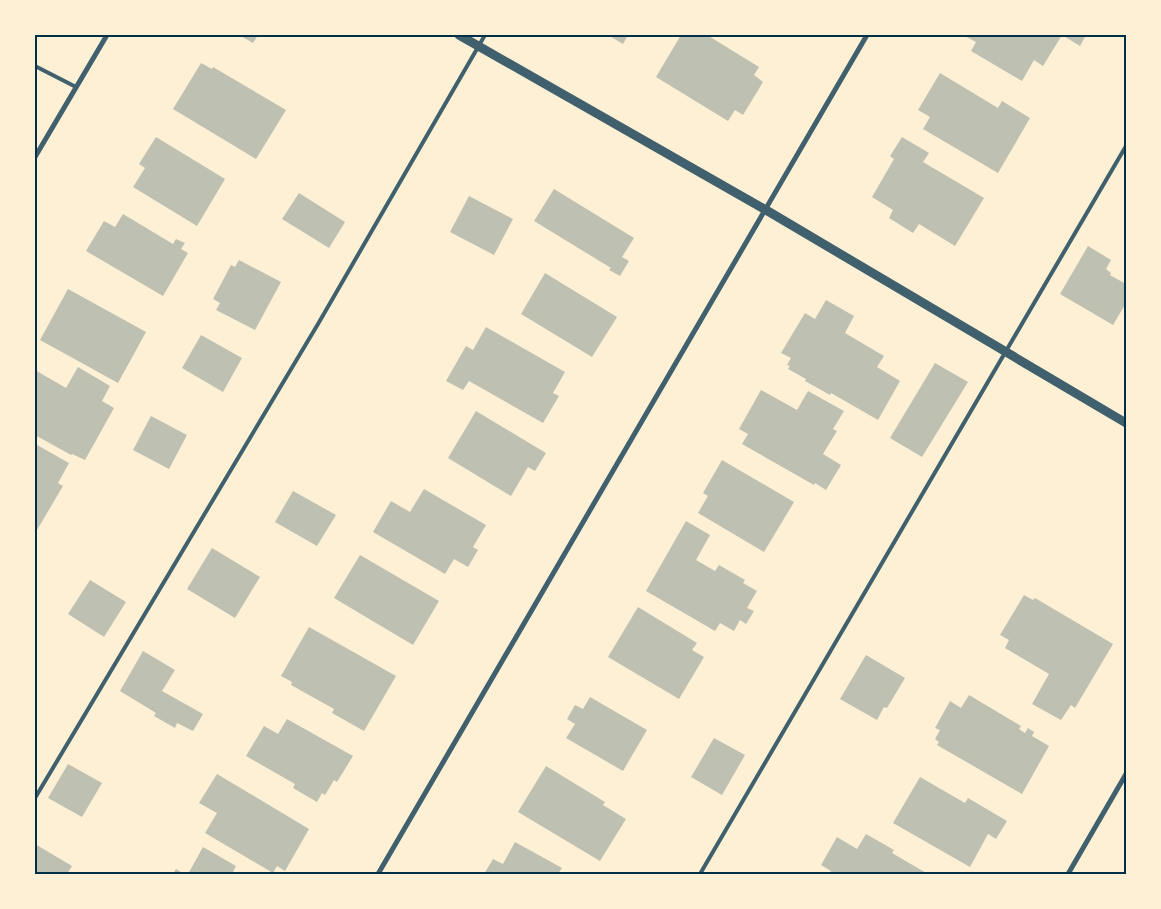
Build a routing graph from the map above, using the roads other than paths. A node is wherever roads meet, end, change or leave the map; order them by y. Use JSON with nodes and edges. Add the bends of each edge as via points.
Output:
{"nodes":[{"id":1,"x":107,"y":35,"type":"edge"},
{"id":2,"x":459,"y":35,"type":"edge"},
{"id":3,"x":485,"y":35,"type":"edge"},
{"id":4,"x":867,"y":35,"type":"edge"},
{"id":5,"x":478,"y":46,"type":"junction"},
{"id":6,"x":35,"y":66,"type":"edge"},
{"id":7,"x":76,"y":87,"type":"junction"},
{"id":8,"x":1126,"y":146,"type":"edge"},
{"id":9,"x":35,"y":157,"type":"edge"},
{"id":10,"x":766,"y":210,"type":"junction"},
{"id":11,"x":1006,"y":352,"type":"junction"},
{"id":12,"x":1126,"y":423,"type":"edge"},
{"id":13,"x":1126,"y":774,"type":"edge"},
{"id":14,"x":35,"y":798,"type":"edge"},
{"id":15,"x":378,"y":874,"type":"edge"},
{"id":16,"x":700,"y":874,"type":"edge"},
{"id":17,"x":1068,"y":874,"type":"edge"}],
"edges":[{"from":1,"to":7,"type":"street"},
{"from":2,"to":5,"type":"street"},
{"from":3,"to":5,"type":"lane"},
{"from":4,"to":10,"type":"street"},
{"from":5,"to":10,"type":"street"},
{"from":5,"to":14,"type":"lane","via":[[313,333]]},
{"from":6,"to":7,"type":"lane"},
{"from":7,"to":9,"type":"street"},
{"from":8,"to":11,"type":"lane"},
{"from":10,"to":11,"type":"street"},
{"from":10,"to":15,"type":"street"},
{"from":11,"to":12,"type":"street"},
{"from":11,"to":16,"type":"lane"},
{"from":13,"to":17,"type":"street"}]}
